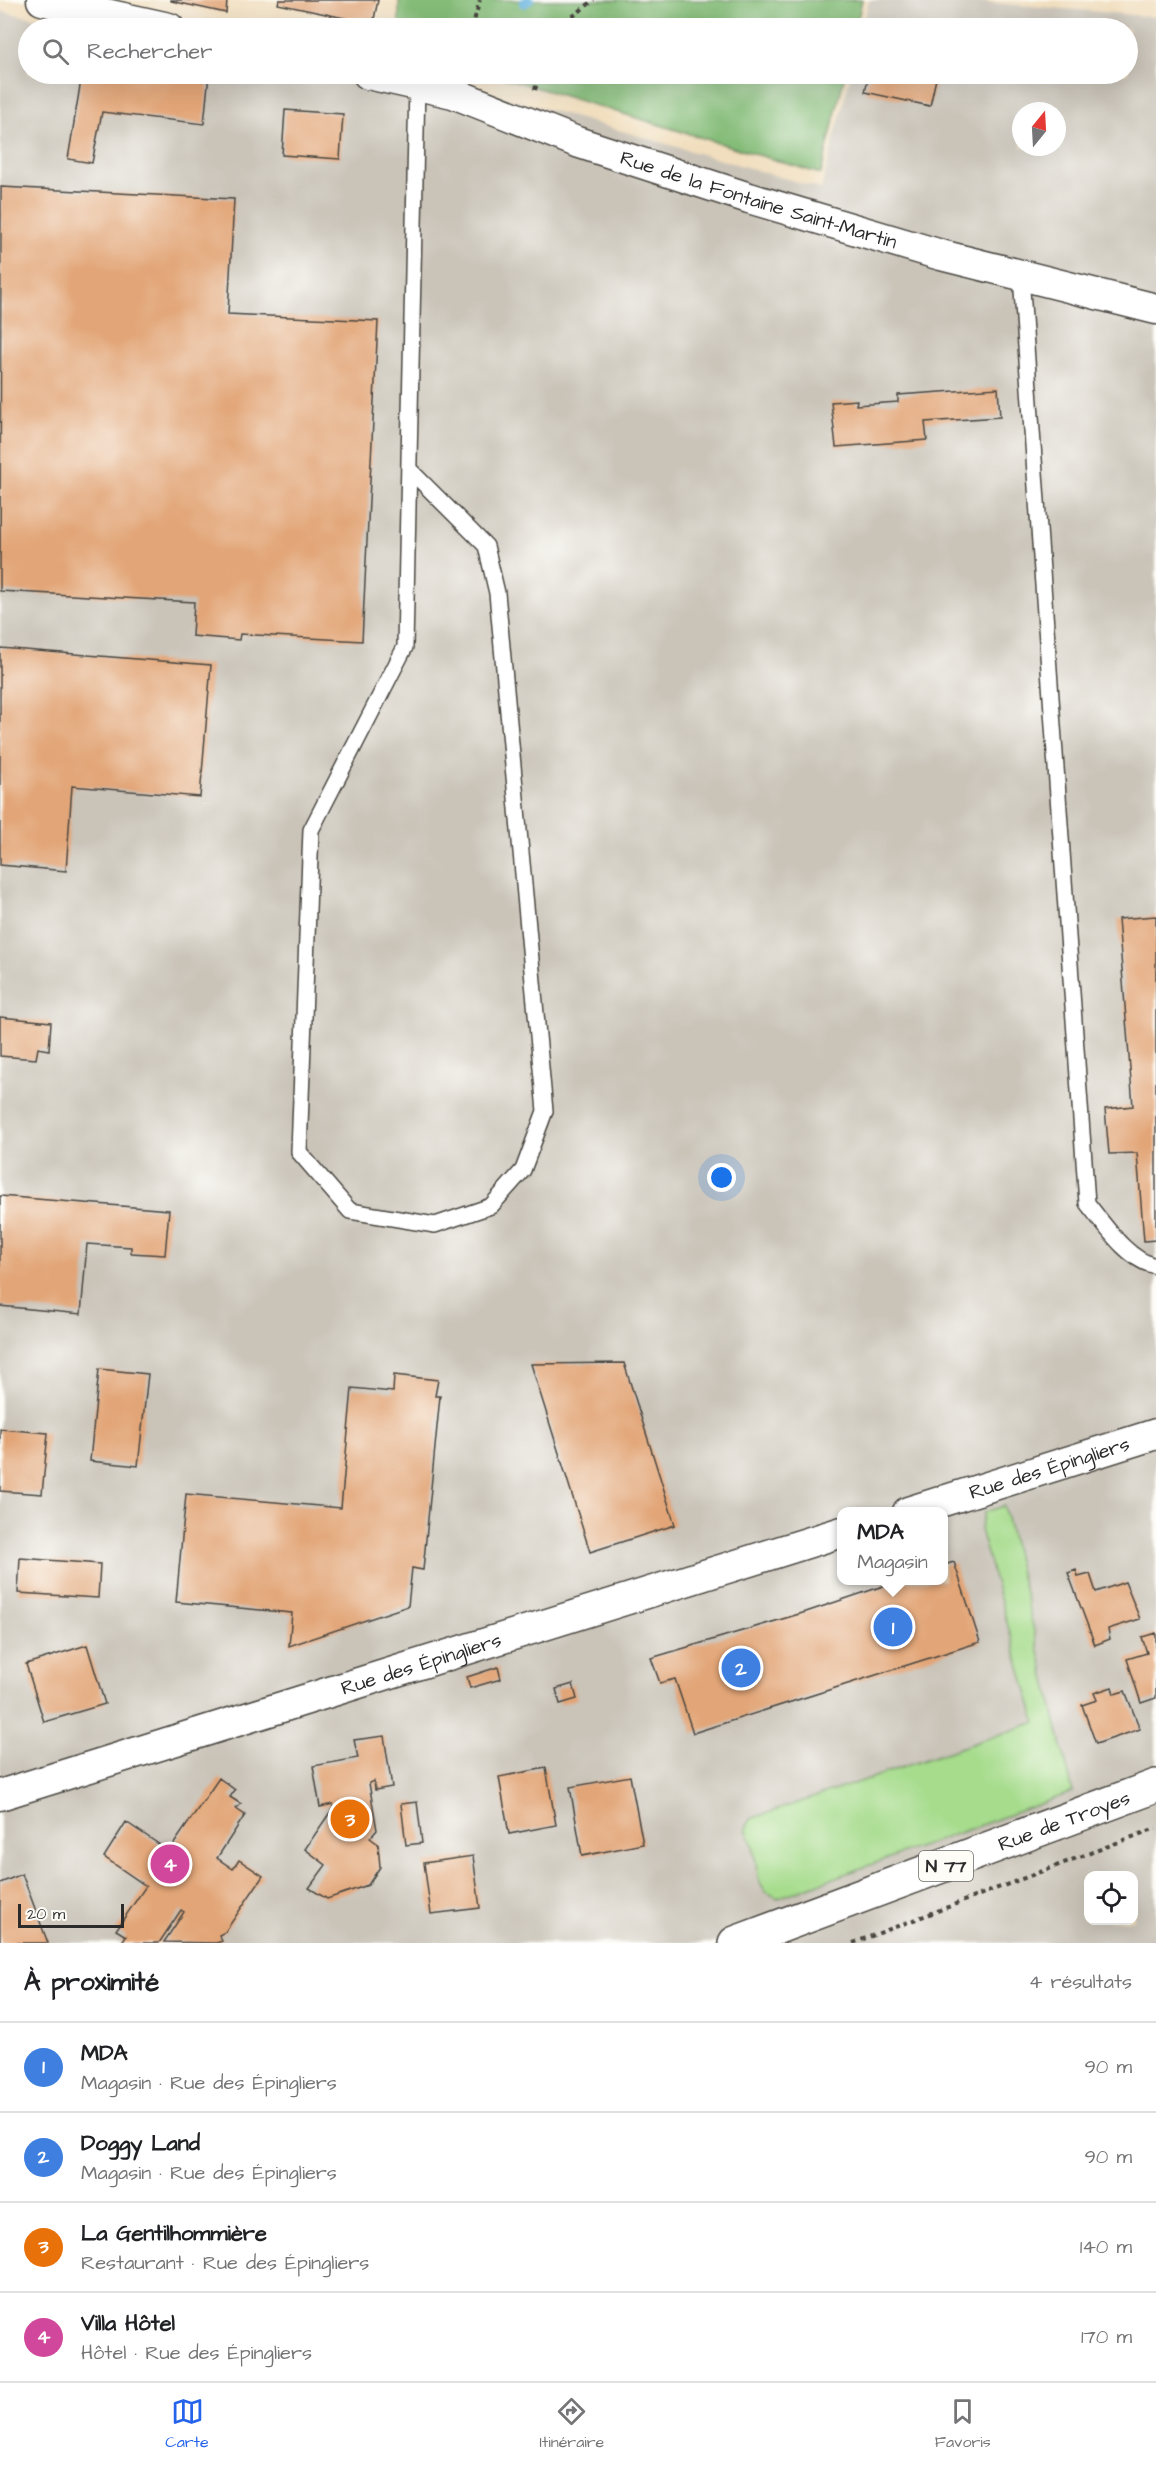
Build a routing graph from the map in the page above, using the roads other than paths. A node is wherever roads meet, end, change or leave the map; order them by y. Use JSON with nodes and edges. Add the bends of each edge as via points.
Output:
{"nodes":[{"id":1,"x":42,"y":0,"type":"edge"},
{"id":2,"x":124,"y":18,"type":"edge"},
{"id":3,"x":413,"y":84,"type":"edge"},
{"id":4,"x":417,"y":85,"type":"junction"},
{"id":5,"x":1021,"y":276,"type":"junction"},
{"id":6,"x":1156,"y":309,"type":"edge"},
{"id":7,"x":409,"y":468,"type":"junction"},
{"id":8,"x":1156,"y":1266,"type":"edge"},
{"id":9,"x":1156,"y":1434,"type":"edge"},
{"id":10,"x":924,"y":1507,"type":"edge"},
{"id":11,"x":837,"y":1534,"type":"edge"},
{"id":12,"x":1156,"y":1786,"type":"edge"},
{"id":13,"x":0,"y":1795,"type":"edge"},
{"id":14,"x":735,"y":1943,"type":"edge"}],
"edges":[{"from":1,"to":2,"type":"street"},
{"from":3,"to":4,"type":"street","name":"Rue de la Fontaine Saint-Martin"},
{"from":4,"to":5,"type":"street","name":"Rue de la Fontaine Saint-Martin","via":[[453,93],[578,142],[749,198]]},
{"from":4,"to":7,"type":"lane"},
{"from":5,"to":6,"type":"street","name":"Rue de la Fontaine Saint-Martin"},
{"from":5,"to":8,"type":"lane","via":[[1087,1203],[1121,1246]]},
{"from":7,"to":7,"type":"lane","via":[[405,647],[311,830],[299,1152],[350,1211],[435,1225],[491,1206],[523,1170],[544,1111],[497,593],[486,546]]},
{"from":9,"to":10,"type":"street","name":"Rue des Épingliers"},
{"from":11,"to":13,"type":"street","name":"Rue des Épingliers"},
{"from":12,"to":14,"type":"main road","name":"Rue de Troyes","number":"N 77"}]}
